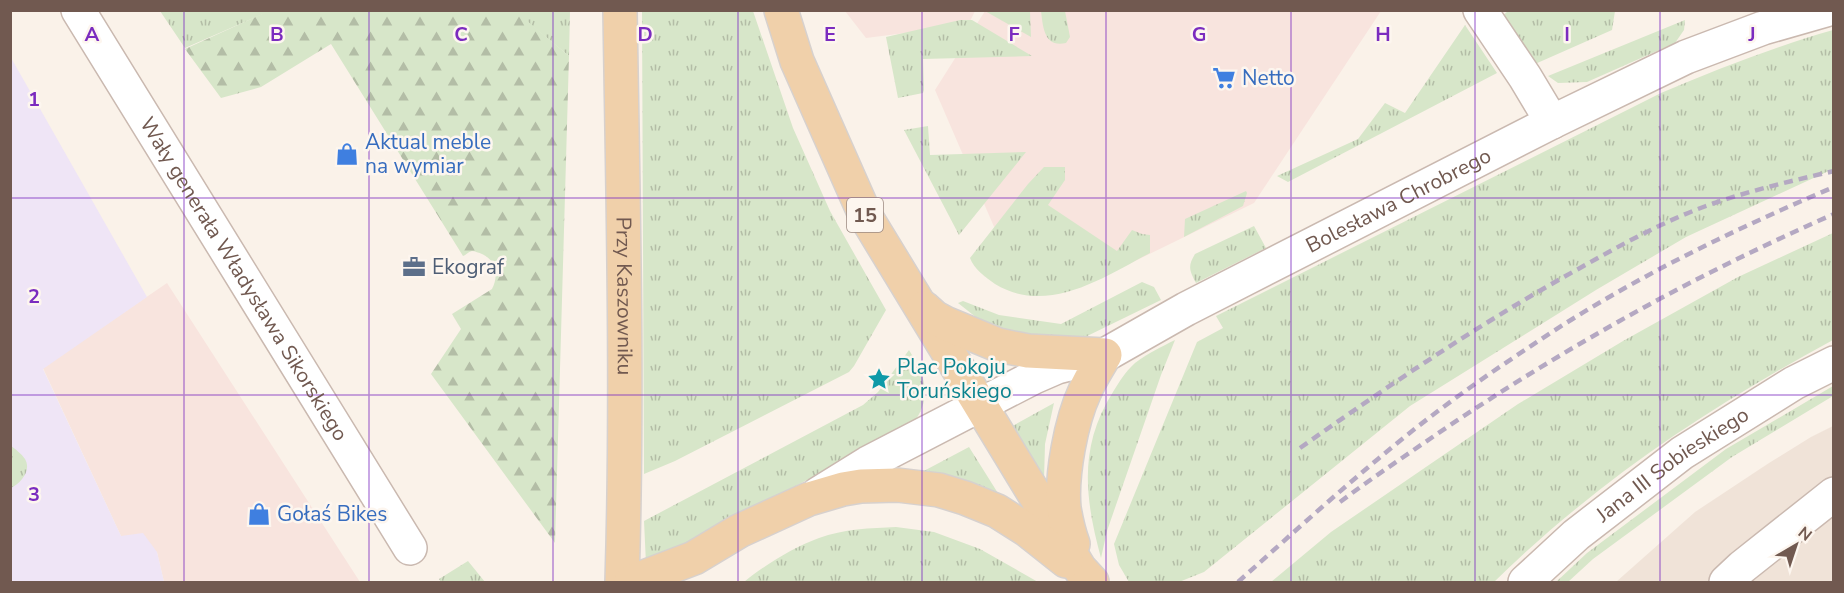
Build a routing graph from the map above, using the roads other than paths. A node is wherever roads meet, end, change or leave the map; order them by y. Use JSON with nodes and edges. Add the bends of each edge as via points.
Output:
{"nodes":[{"id":1,"x":78,"y":10,"type":"edge"},
{"id":2,"x":620,"y":10,"type":"edge"},
{"id":3,"x":781,"y":10,"type":"edge"},
{"id":4,"x":1480,"y":10,"type":"edge"},
{"id":5,"x":1826,"y":10,"type":"edge"},
{"id":6,"x":1552,"y":122,"type":"junction"},
{"id":7,"x":919,"y":304,"type":"junction"},
{"id":8,"x":1105,"y":355,"type":"junction"},
{"id":9,"x":1833,"y":363,"type":"edge"},
{"id":10,"x":980,"y":405,"type":"junction"},
{"id":11,"x":1833,"y":494,"type":"edge"},
{"id":12,"x":809,"y":499,"type":"junction"},
{"id":13,"x":410,"y":548,"type":"dead end"},
{"id":14,"x":1086,"y":576,"type":"edge"},
{"id":15,"x":622,"y":582,"type":"edge"},
{"id":16,"x":631,"y":582,"type":"edge"},
{"id":17,"x":1525,"y":582,"type":"edge"},
{"id":18,"x":1726,"y":582,"type":"edge"}],
"edges":[{"from":1,"to":13,"type":"street","name":"Wały generała Władysława Sikorskiego"},
{"from":2,"to":15,"type":"main road","name":"Przy Kaszowniku","via":[[624,258]]},
{"from":3,"to":7,"type":"main road","number":"15","via":[[797,61],[866,217]]},
{"from":4,"to":6,"type":"street"},
{"from":5,"to":6,"type":"street","name":"Bolesława Chrobrego","via":[[1686,57]]},
{"from":6,"to":8,"type":"street","name":"Bolesława Chrobrego","via":[[1186,309]]},
{"from":7,"to":8,"type":"main road","via":[[947,324],[998,345],[1028,351]]},
{"from":7,"to":10,"type":"main road","number":"15"},
{"from":8,"to":10,"type":"street","name":"Bolesława Chrobrego","via":[[1057,367]]},
{"from":8,"to":14,"type":"main road","via":[[1079,405],[1066,471],[1064,509]]},
{"from":9,"to":17,"type":"street","name":"Jana III Sobieskiego","via":[[1682,453],[1575,535]]},
{"from":10,"to":12,"type":"street","name":"Bolesława Chrobrego","via":[[868,463]]},
{"from":10,"to":14,"type":"main road","number":"15"},
{"from":11,"to":18,"type":"street"},
{"from":12,"to":14,"type":"main road","via":[[861,486],[939,490],[997,512]]},
{"from":12,"to":16,"type":"main road","via":[[739,531],[694,558]]}]}
